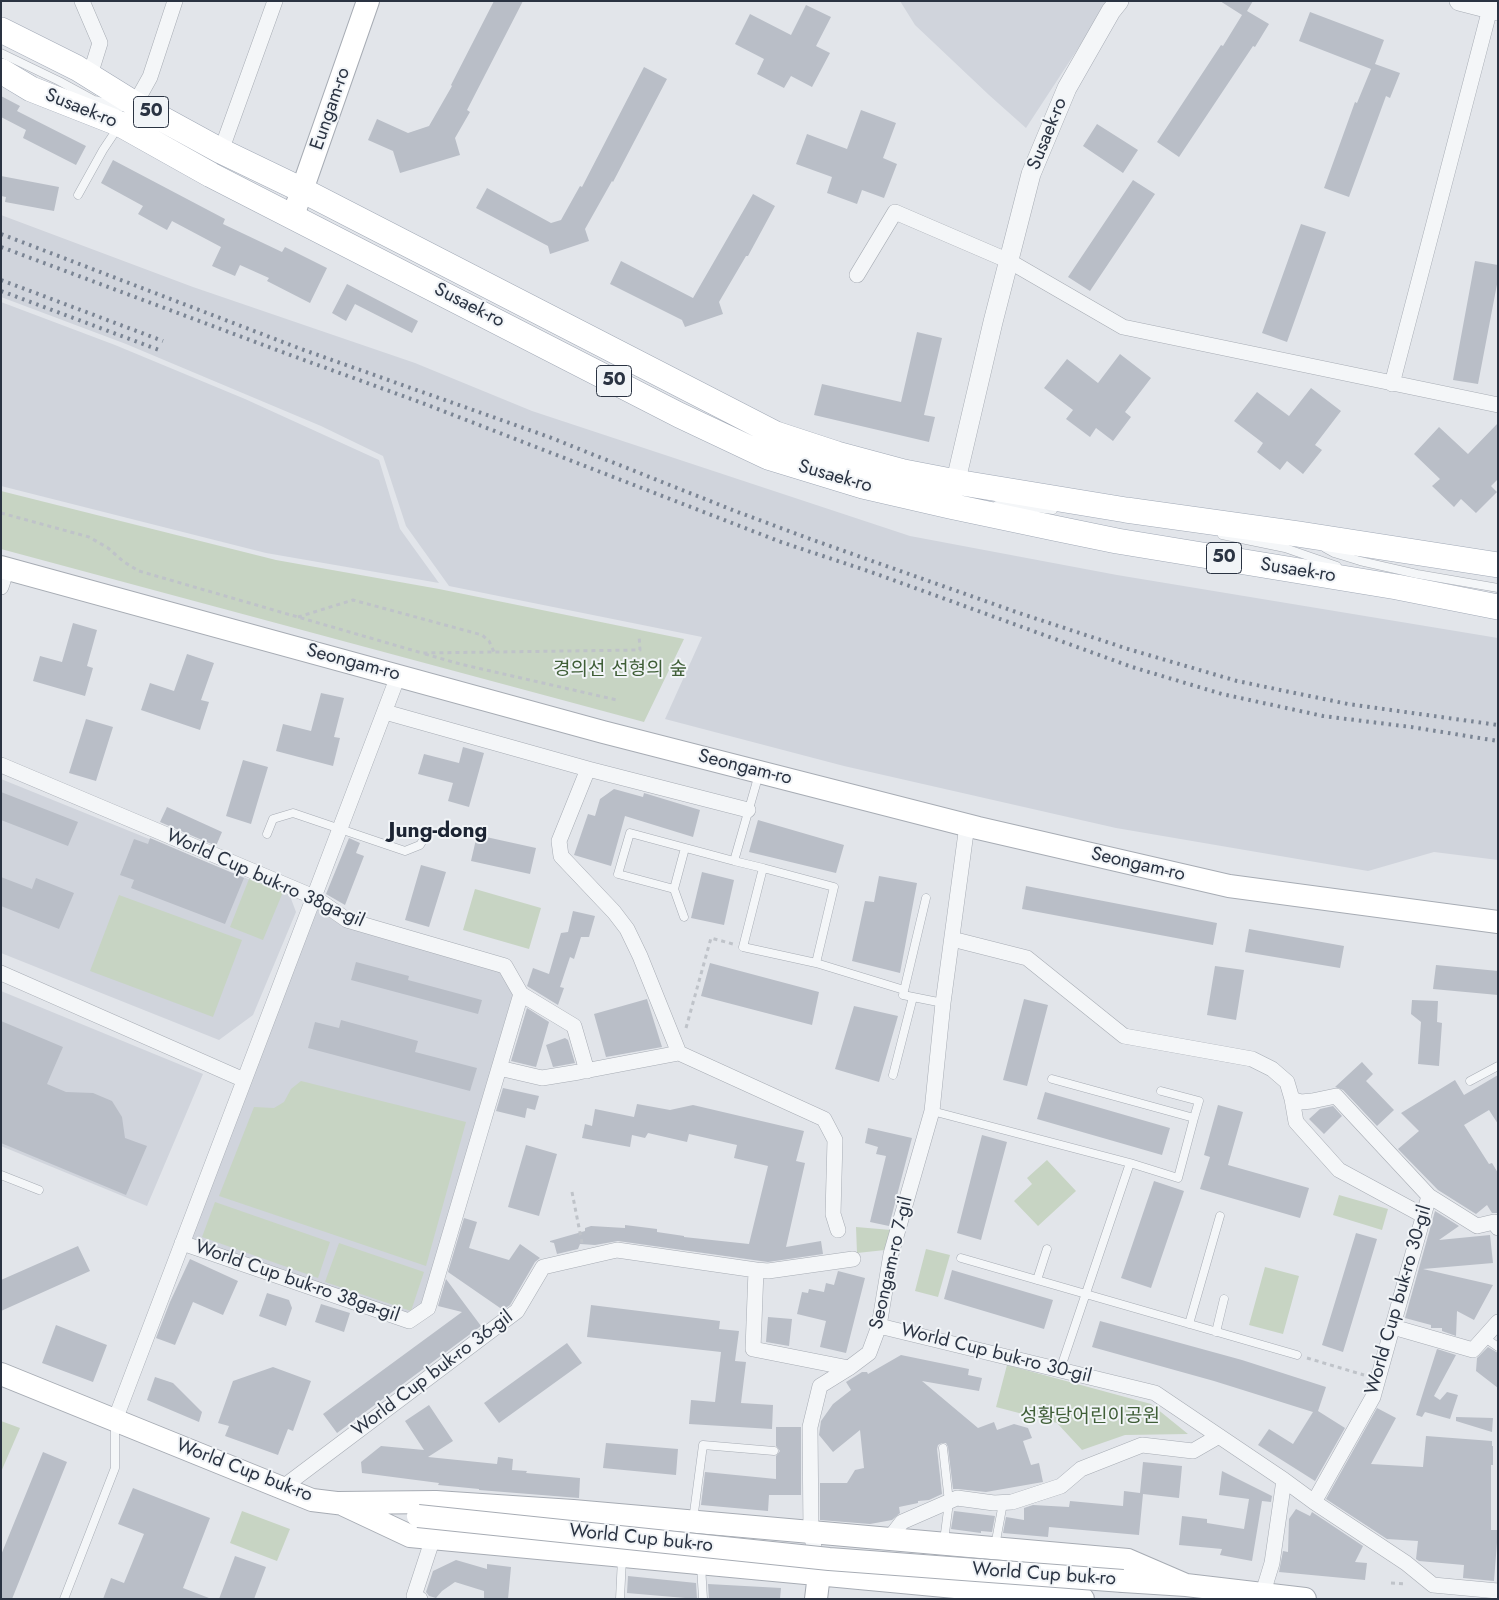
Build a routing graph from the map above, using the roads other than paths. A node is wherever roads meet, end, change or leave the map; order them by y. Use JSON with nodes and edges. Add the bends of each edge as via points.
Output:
{"nodes":[{"id":1,"x":82,"y":1,"type":"edge"},
{"id":2,"x":175,"y":1,"type":"edge"},
{"id":3,"x":274,"y":1,"type":"edge"},
{"id":4,"x":368,"y":1,"type":"edge"},
{"id":5,"x":1119,"y":1,"type":"edge"},
{"id":6,"x":1459,"y":1,"type":"edge"},
{"id":7,"x":1494,"y":8,"type":"edge"},
{"id":8,"x":1,"y":30,"type":"edge"},
{"id":9,"x":1,"y":53,"type":"edge"},
{"id":10,"x":1,"y":71,"type":"edge"},
{"id":11,"x":90,"y":75,"type":"junction"},
{"id":12,"x":135,"y":104,"type":"junction"},
{"id":13,"x":158,"y":116,"type":"junction"},
{"id":14,"x":120,"y":124,"type":"junction"},
{"id":15,"x":220,"y":151,"type":"junction"},
{"id":16,"x":302,"y":190,"type":"junction"},
{"id":17,"x":78,"y":195,"type":"dead end"},
{"id":18,"x":293,"y":216,"type":"junction"},
{"id":19,"x":1009,"y":261,"type":"junction"},
{"id":20,"x":857,"y":275,"type":"dead end"},
{"id":21,"x":1392,"y":384,"type":"junction"},
{"id":22,"x":1498,"y":405,"type":"edge"},
{"id":23,"x":956,"y":482,"type":"junction"},
{"id":24,"x":950,"y":506,"type":"junction"},
{"id":25,"x":1060,"y":512,"type":"dead end"},
{"id":26,"x":1213,"y":534,"type":"dead end"},
{"id":27,"x":1298,"y":534,"type":"junction"},
{"id":28,"x":1498,"y":565,"type":"edge"},
{"id":29,"x":1341,"y":568,"type":"dead end"},
{"id":30,"x":1350,"y":571,"type":"dead end"},
{"id":31,"x":3,"y":574,"type":"edge"},
{"id":32,"x":1397,"y":587,"type":"junction"},
{"id":33,"x":1498,"y":588,"type":"edge"},
{"id":34,"x":1498,"y":607,"type":"edge"},
{"id":35,"x":398,"y":676,"type":"junction"},
{"id":36,"x":385,"y":712,"type":"junction"},
{"id":37,"x":1,"y":765,"type":"edge"},
{"id":38,"x":588,"y":769,"type":"junction"},
{"id":39,"x":759,"y":772,"type":"junction"},
{"id":40,"x":748,"y":810,"type":"junction"},
{"id":41,"x":967,"y":825,"type":"junction"},
{"id":42,"x":340,"y":829,"type":"junction"},
{"id":43,"x":428,"y":832,"type":"dead end"},
{"id":44,"x":267,"y":834,"type":"dead end"},
{"id":45,"x":685,"y":848,"type":"junction"},
{"id":46,"x":734,"y":861,"type":"junction"},
{"id":47,"x":763,"y":868,"type":"junction"},
{"id":48,"x":674,"y":889,"type":"junction"},
{"id":49,"x":314,"y":897,"type":"junction"},
{"id":50,"x":926,"y":898,"type":"dead end"},
{"id":51,"x":684,"y":917,"type":"dead end"},
{"id":52,"x":1498,"y":922,"type":"edge"},
{"id":53,"x":952,"y":939,"type":"junction"},
{"id":54,"x":816,"y":963,"type":"junction"},
{"id":55,"x":1,"y":973,"type":"edge"},
{"id":56,"x":904,"y":990,"type":"junction"},
{"id":57,"x":521,"y":994,"type":"junction"},
{"id":58,"x":913,"y":996,"type":"junction"},
{"id":59,"x":943,"y":1003,"type":"junction"},
{"id":60,"x":679,"y":1053,"type":"junction"},
{"id":61,"x":1498,"y":1066,"type":"edge"},
{"id":62,"x":499,"y":1068,"type":"junction"},
{"id":63,"x":587,"y":1071,"type":"junction"},
{"id":64,"x":893,"y":1075,"type":"dead end"},
{"id":65,"x":244,"y":1080,"type":"junction"},
{"id":66,"x":1052,"y":1080,"type":"dead end"},
{"id":67,"x":1470,"y":1081,"type":"dead end"},
{"id":68,"x":1161,"y":1092,"type":"dead end"},
{"id":69,"x":1292,"y":1099,"type":"junction"},
{"id":70,"x":932,"y":1111,"type":"junction"},
{"id":71,"x":1194,"y":1118,"type":"junction"},
{"id":72,"x":1130,"y":1163,"type":"junction"},
{"id":73,"x":1,"y":1175,"type":"edge"},
{"id":74,"x":39,"y":1190,"type":"dead end"},
{"id":75,"x":1429,"y":1196,"type":"junction"},
{"id":76,"x":1220,"y":1216,"type":"dead end"},
{"id":77,"x":1424,"y":1216,"type":"junction"},
{"id":78,"x":1498,"y":1228,"type":"edge"},
{"id":79,"x":838,"y":1230,"type":"dead end"},
{"id":80,"x":182,"y":1243,"type":"junction"},
{"id":81,"x":1047,"y":1249,"type":"dead end"},
{"id":82,"x":961,"y":1258,"type":"dead end"},
{"id":83,"x":853,"y":1259,"type":"dead end"},
{"id":84,"x":756,"y":1270,"type":"junction"},
{"id":85,"x":1037,"y":1280,"type":"junction"},
{"id":86,"x":1086,"y":1294,"type":"junction"},
{"id":87,"x":1224,"y":1299,"type":"dead end"},
{"id":88,"x":1498,"y":1322,"type":"edge"},
{"id":89,"x":1188,"y":1324,"type":"junction"},
{"id":90,"x":879,"y":1326,"type":"junction"},
{"id":91,"x":1393,"y":1327,"type":"junction"},
{"id":92,"x":1216,"y":1332,"type":"junction"},
{"id":93,"x":1485,"y":1338,"type":"junction"},
{"id":94,"x":1498,"y":1347,"type":"edge"},
{"id":95,"x":1297,"y":1356,"type":"road end"},
{"id":96,"x":849,"y":1368,"type":"junction"},
{"id":97,"x":1060,"y":1370,"type":"junction"},
{"id":98,"x":1,"y":1374,"type":"edge"},
{"id":99,"x":115,"y":1420,"type":"junction"},
{"id":100,"x":1219,"y":1436,"type":"junction"},
{"id":101,"x":943,"y":1448,"type":"dead end"},
{"id":102,"x":774,"y":1451,"type":"dead end"},
{"id":103,"x":1284,"y":1480,"type":"junction"},
{"id":104,"x":282,"y":1488,"type":"junction"},
{"id":105,"x":949,"y":1502,"type":"junction"},
{"id":106,"x":1314,"y":1502,"type":"junction"},
{"id":107,"x":338,"y":1503,"type":"junction"},
{"id":108,"x":1003,"y":1503,"type":"junction"},
{"id":109,"x":693,"y":1522,"type":"junction"},
{"id":110,"x":811,"y":1533,"type":"junction"},
{"id":111,"x":433,"y":1538,"type":"junction"},
{"id":112,"x":889,"y":1538,"type":"junction"},
{"id":113,"x":943,"y":1543,"type":"junction"},
{"id":114,"x":995,"y":1548,"type":"junction"},
{"id":115,"x":622,"y":1556,"type":"junction"},
{"id":116,"x":701,"y":1563,"type":"junction"},
{"id":117,"x":820,"y":1574,"type":"junction"},
{"id":118,"x":1498,"y":1581,"type":"edge"},
{"id":119,"x":1185,"y":1589,"type":"junction"},
{"id":120,"x":1498,"y":1591,"type":"edge"},
{"id":121,"x":1032,"y":1596,"type":"edge"},
{"id":122,"x":1261,"y":1596,"type":"edge"},
{"id":123,"x":417,"y":1598,"type":"edge"},
{"id":124,"x":64,"y":1599,"type":"edge"},
{"id":125,"x":620,"y":1599,"type":"edge"},
{"id":126,"x":703,"y":1599,"type":"edge"},
{"id":127,"x":816,"y":1599,"type":"edge"},
{"id":128,"x":1083,"y":1599,"type":"edge"},
{"id":129,"x":1139,"y":1599,"type":"edge"},
{"id":130,"x":1305,"y":1599,"type":"edge"}],
"edges":[{"from":1,"to":11,"type":"street","via":[[100,43]]},
{"from":2,"to":12,"type":"street","via":[[150,77]]},
{"from":3,"to":15,"type":"street"},
{"from":4,"to":16,"type":"main road","name":"Eungam-ro"},
{"from":5,"to":19,"type":"street","name":"Susaek-ro","via":[[1067,88],[1031,174]]},
{"from":6,"to":7,"type":"street"},
{"from":7,"to":21,"type":"street"},
{"from":8,"to":11,"type":"main road","name":"Susaek-ro","number":"50"},
{"from":9,"to":13,"type":"lane","via":[[94,100]]},
{"from":10,"to":14,"type":"main road","name":"Susaek-ro","number":"50","via":[[31,89]]},
{"from":11,"to":12,"type":"main road","name":"Susaek-ro","number":"50"},
{"from":12,"to":13,"type":"main road","name":"Susaek-ro","number":"50"},
{"from":13,"to":15,"type":"main road","name":"Susaek-ro","number":"50"},
{"from":14,"to":17,"type":"lane"},
{"from":14,"to":18,"type":"main road","name":"Susaek-ro","number":"50"},
{"from":15,"to":16,"type":"main road","name":"Susaek-ro","number":"50"},
{"from":16,"to":18,"type":"main road","name":"Eungam-ro"},
{"from":16,"to":23,"type":"main road","name":"Susaek-ro","number":"50","via":[[776,434],[837,454]]},
{"from":18,"to":24,"type":"main road","name":"Susaek-ro","number":"50","via":[[679,415],[768,457],[863,486]]},
{"from":19,"to":20,"type":"street","via":[[895,212]]},
{"from":19,"to":21,"type":"street","via":[[1123,327]]},
{"from":19,"to":23,"type":"street","name":"Susaek-ro"},
{"from":21,"to":22,"type":"street"},
{"from":23,"to":24,"type":"street","name":"Susaek-ro"},
{"from":23,"to":27,"type":"main road","name":"Susaek-ro","number":"50"},
{"from":24,"to":25,"type":"lane","via":[[1012,505]]},
{"from":24,"to":32,"type":"main road","name":"Susaek-ro","number":"50","via":[[1117,541]]},
{"from":26,"to":29,"type":"lane","via":[[1285,548]]},
{"from":27,"to":28,"type":"main road","name":"Susaek-ro","number":"50"},
{"from":27,"to":33,"type":"lane","via":[[1334,553],[1360,561]]},
{"from":30,"to":32,"type":"lane"},
{"from":31,"to":35,"type":"main road","name":"Seongam-ro"},
{"from":32,"to":34,"type":"main road","name":"Susaek-ro","number":"50"},
{"from":35,"to":36,"type":"street"},
{"from":35,"to":39,"type":"main road","name":"Seongam-ro"},
{"from":36,"to":38,"type":"street"},
{"from":36,"to":42,"type":"street"},
{"from":37,"to":49,"type":"street","name":"World Cup buk-ro 38ga-gil"},
{"from":38,"to":40,"type":"street"},
{"from":38,"to":60,"type":"street","via":[[559,841],[561,856],[627,929]]},
{"from":39,"to":40,"type":"lane"},
{"from":39,"to":41,"type":"main road","name":"Seongam-ro"},
{"from":40,"to":46,"type":"lane"},
{"from":41,"to":52,"type":"main road","name":"Seongam-ro","via":[[1229,886]]},
{"from":41,"to":53,"type":"street","name":"Seongam-ro 7-gil"},
{"from":42,"to":43,"type":"lane","via":[[405,851],[420,845]]},
{"from":42,"to":44,"type":"lane","via":[[293,813],[273,818]]},
{"from":42,"to":49,"type":"street"},
{"from":45,"to":46,"type":"lane"},
{"from":45,"to":48,"type":"lane"},
{"from":45,"to":48,"type":"lane","via":[[630,833],[618,874]]},
{"from":46,"to":47,"type":"lane"},
{"from":47,"to":54,"type":"lane","via":[[834,887]]},
{"from":47,"to":54,"type":"lane","via":[[743,947]]},
{"from":48,"to":51,"type":"lane"},
{"from":49,"to":57,"type":"street","name":"World Cup buk-ro 38ga-gil","via":[[347,920],[505,966]]},
{"from":49,"to":65,"type":"street"},
{"from":50,"to":56,"type":"lane"},
{"from":53,"to":59,"type":"street","name":"Seongam-ro 7-gil"},
{"from":53,"to":69,"type":"street","via":[[1027,958],[1124,1036],[1252,1059],[1272,1069],[1287,1082]]},
{"from":54,"to":56,"type":"lane"},
{"from":55,"to":65,"type":"street"},
{"from":56,"to":58,"type":"lane","via":[[903,995]]},
{"from":57,"to":62,"type":"street","name":"World Cup buk-ro 38ga-gil"},
{"from":57,"to":63,"type":"street","name":"World Cup buk-ro 38ga-gil","via":[[574,1026]]},
{"from":58,"to":59,"type":"lane"},
{"from":58,"to":64,"type":"lane"},
{"from":59,"to":70,"type":"street","name":"Seongam-ro 7-gil"},
{"from":60,"to":63,"type":"street"},
{"from":60,"to":79,"type":"street","via":[[824,1119],[834,1140],[833,1214]]},
{"from":61,"to":67,"type":"lane"},
{"from":62,"to":63,"type":"street","via":[[542,1078]]},
{"from":62,"to":80,"type":"street","name":"World Cup buk-ro 38ga-gil","via":[[428,1308],[409,1321]]},
{"from":65,"to":80,"type":"street"},
{"from":66,"to":71,"type":"lane"},
{"from":68,"to":71,"type":"lane","via":[[1199,1101]]},
{"from":69,"to":75,"type":"street","name":"World Cup buk-ro 30-gil","via":[[1301,1102],[1336,1096]]},
{"from":69,"to":77,"type":"street","via":[[1296,1122],[1339,1170]]},
{"from":70,"to":72,"type":"lane"},
{"from":70,"to":90,"type":"street","name":"Seongam-ro 7-gil","via":[[891,1254]]},
{"from":71,"to":72,"type":"lane","via":[[1178,1178]]},
{"from":72,"to":86,"type":"lane"},
{"from":73,"to":74,"type":"lane"},
{"from":75,"to":77,"type":"street","name":"World Cup buk-ro 30-gil"},
{"from":75,"to":78,"type":"street","name":"World Cup buk-ro 30-gil","via":[[1477,1226],[1494,1222]]},
{"from":76,"to":89,"type":"lane"},
{"from":77,"to":91,"type":"street","name":"World Cup buk-ro 30-gil"},
{"from":80,"to":99,"type":"street"},
{"from":81,"to":85,"type":"lane"},
{"from":82,"to":85,"type":"lane"},
{"from":83,"to":84,"type":"street","name":"World Cup buk-ro 36-gil"},
{"from":84,"to":96,"type":"street","via":[[753,1349]]},
{"from":84,"to":104,"type":"street","name":"World Cup buk-ro 36-gil","via":[[617,1250],[543,1267],[517,1311]]},
{"from":85,"to":86,"type":"lane"},
{"from":86,"to":89,"type":"lane"},
{"from":86,"to":97,"type":"lane"},
{"from":87,"to":92,"type":"lane"},
{"from":88,"to":93,"type":"street"},
{"from":89,"to":92,"type":"lane"},
{"from":90,"to":96,"type":"street","name":"Seongam-ro 7-gil","via":[[869,1353]]},
{"from":90,"to":97,"type":"street","name":"World Cup buk-ro 30-gil"},
{"from":91,"to":93,"type":"street","via":[[1473,1350]]},
{"from":91,"to":106,"type":"street","name":"World Cup buk-ro 30-gil","via":[[1373,1397]]},
{"from":92,"to":95,"type":"lane"},
{"from":93,"to":94,"type":"lane"},
{"from":96,"to":110,"type":"street","name":"Seongam-ro 7-gil","via":[[820,1386],[810,1427]]},
{"from":97,"to":100,"type":"street","name":"World Cup buk-ro 30-gil","via":[[1155,1393]]},
{"from":98,"to":99,"type":"main road","name":"World Cup buk-ro"},
{"from":99,"to":104,"type":"main road","name":"World Cup buk-ro"},
{"from":99,"to":124,"type":"lane","via":[[115,1468]]},
{"from":100,"to":103,"type":"street","name":"World Cup buk-ro 30-gil"},
{"from":100,"to":108,"type":"street","via":[[1192,1451],[1142,1445],[1081,1468],[1061,1486]]},
{"from":101,"to":105,"type":"lane"},
{"from":102,"to":109,"type":"lane","name":"World Cup buk-ro","via":[[703,1445]]},
{"from":103,"to":106,"type":"street","name":"World Cup buk-ro 30-gil"},
{"from":103,"to":122,"type":"street","via":[[1272,1563]]},
{"from":104,"to":107,"type":"main road","name":"World Cup buk-ro","via":[[312,1500]]},
{"from":105,"to":108,"type":"street","via":[[957,1498]]},
{"from":105,"to":112,"type":"street","via":[[902,1522]]},
{"from":105,"to":113,"type":"lane"},
{"from":106,"to":120,"type":"street","via":[[1406,1563],[1433,1585]]},
{"from":107,"to":109,"type":"main road","via":[[436,1502]]},
{"from":107,"to":111,"type":"main road","via":[[410,1536]]},
{"from":107,"to":119,"type":"main road","name":"World Cup buk-ro","bridge":true,"via":[[418,1516],[829,1559],[1123,1581]]},
{"from":108,"to":114,"type":"lane","name":"World Cup buk-ro"},
{"from":109,"to":110,"type":"main road"},
{"from":110,"to":112,"type":"main road"},
{"from":110,"to":117,"type":"street","name":"Seongam-ro 7-gil"},
{"from":111,"to":115,"type":"main road"},
{"from":111,"to":123,"type":"street"},
{"from":112,"to":113,"type":"main road"},
{"from":113,"to":114,"type":"main road"},
{"from":114,"to":119,"type":"main road","via":[[1128,1560]]},
{"from":115,"to":116,"type":"main road"},
{"from":115,"to":125,"type":"lane"},
{"from":116,"to":117,"type":"main road"},
{"from":116,"to":126,"type":"lane"},
{"from":117,"to":121,"type":"main road"},
{"from":117,"to":127,"type":"main road"},
{"from":118,"to":120,"type":"lane"},
{"from":119,"to":122,"type":"main road","name":"World Cup buk-ro"},
{"from":119,"to":129,"type":"main road"},
{"from":121,"to":128,"type":"main road"},
{"from":122,"to":130,"type":"main road","name":"World Cup buk-ro"}]}
